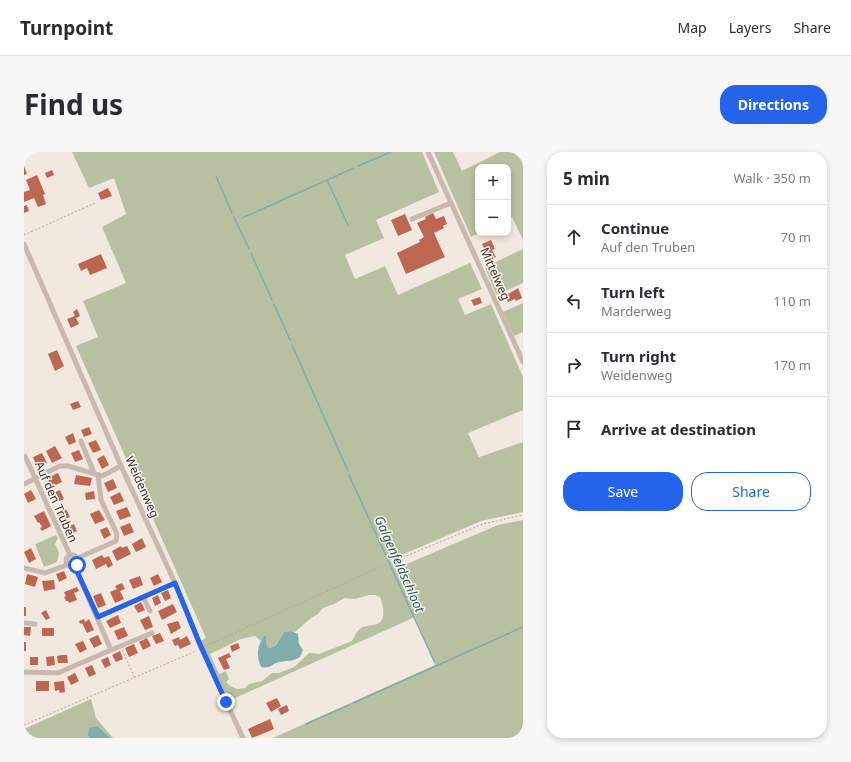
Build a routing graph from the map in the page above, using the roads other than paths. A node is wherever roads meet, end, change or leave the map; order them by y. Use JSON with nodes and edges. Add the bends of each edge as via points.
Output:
{"nodes":[{"id":1,"x":428,"y":152,"type":"edge"},
{"id":2,"x":451,"y":203,"type":"junction"},
{"id":3,"x":412,"y":219,"type":"dead end"},
{"id":4,"x":24,"y":244,"type":"edge"},
{"id":5,"x":523,"y":362,"type":"edge"},
{"id":6,"x":81,"y":441,"type":"dead end"},
{"id":7,"x":25,"y":456,"type":"edge"},
{"id":8,"x":122,"y":466,"type":"junction"},
{"id":9,"x":96,"y":474,"type":"junction"},
{"id":10,"x":35,"y":479,"type":"junction"},
{"id":11,"x":24,"y":484,"type":"edge"},
{"id":12,"x":70,"y":555,"type":"junction"},
{"id":13,"x":78,"y":558,"type":"junction"},
{"id":14,"x":67,"y":565,"type":"junction"},
{"id":15,"x":75,"y":567,"type":"junction"},
{"id":16,"x":24,"y":568,"type":"edge"},
{"id":17,"x":175,"y":583,"type":"junction"},
{"id":18,"x":144,"y":597,"type":"junction"},
{"id":19,"x":150,"y":611,"type":"dead end"},
{"id":20,"x":98,"y":617,"type":"junction"},
{"id":21,"x":24,"y":623,"type":"edge"},
{"id":22,"x":35,"y":624,"type":"dead end"},
{"id":23,"x":152,"y":633,"type":"dead end"},
{"id":24,"x":111,"y":650,"type":"junction"},
{"id":25,"x":24,"y":672,"type":"edge"},
{"id":26,"x":243,"y":738,"type":"edge"}],
"edges":[{"from":1,"to":2,"type":"street","name":"Mittelweg"},
{"from":2,"to":3,"type":"street"},
{"from":2,"to":5,"type":"street","name":"Mittelweg"},
{"from":4,"to":8,"type":"street","name":"Weidenweg"},
{"from":6,"to":9,"type":"street"},
{"from":7,"to":10,"type":"street","name":"Auf den Truben"},
{"from":8,"to":9,"type":"street","via":[[102,476]]},
{"from":8,"to":17,"type":"street","name":"Weidenweg"},
{"from":9,"to":10,"type":"street","via":[[60,466]]},
{"from":9,"to":13,"type":"street","via":[[101,500],[117,538],[116,541]]},
{"from":10,"to":11,"type":"street"},
{"from":10,"to":12,"type":"street","name":"Auf den Truben"},
{"from":12,"to":13,"type":"street","name":"Auf den Truben"},
{"from":12,"to":14,"type":"street","name":"Auf den Truben","via":[[66,559]]},
{"from":13,"to":15,"type":"street","name":"Auf den Truben"},
{"from":14,"to":15,"type":"street"},
{"from":14,"to":16,"type":"street","via":[[45,573]]},
{"from":15,"to":20,"type":"street"},
{"from":17,"to":18,"type":"street"},
{"from":17,"to":26,"type":"street","name":"Weidenweg"},
{"from":18,"to":19,"type":"street"},
{"from":18,"to":20,"type":"street"},
{"from":20,"to":24,"type":"street"},
{"from":21,"to":22,"type":"street"},
{"from":23,"to":24,"type":"street"},
{"from":24,"to":25,"type":"street","via":[[58,672]]}]}
